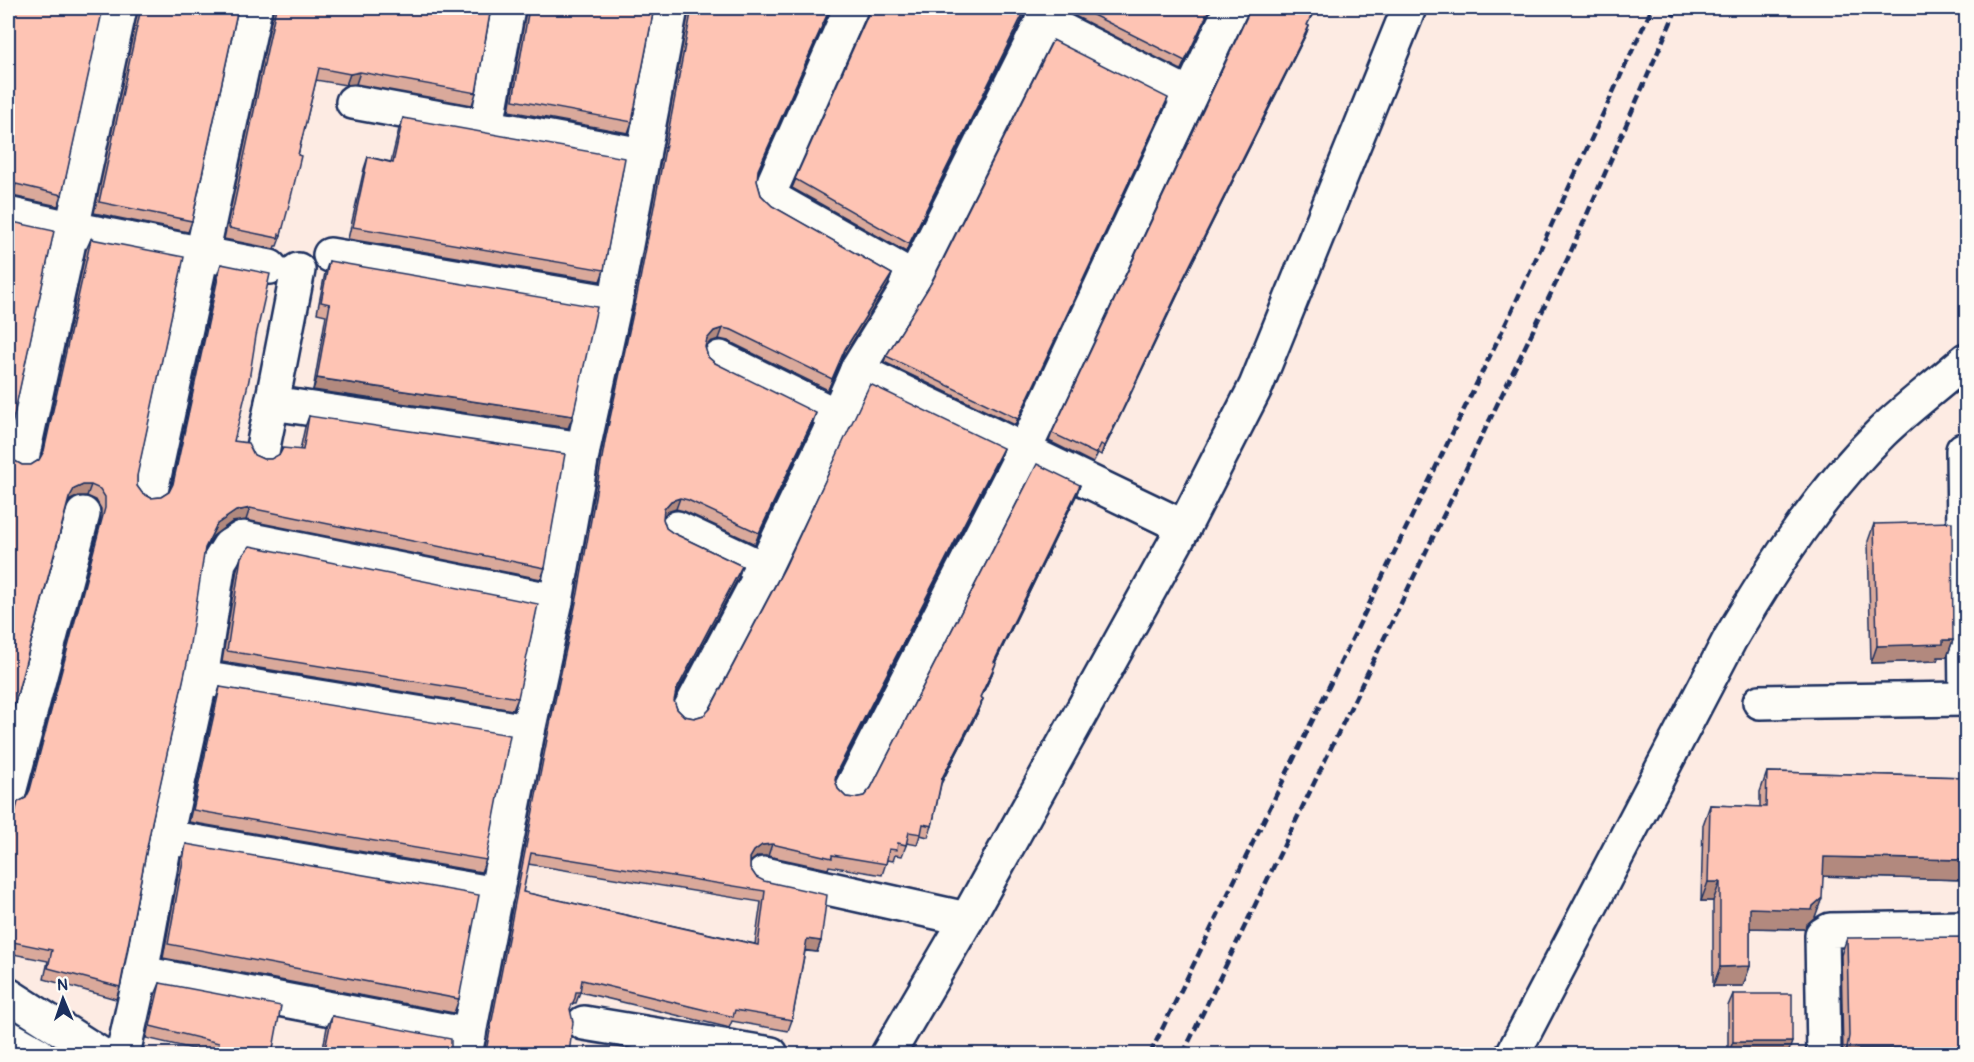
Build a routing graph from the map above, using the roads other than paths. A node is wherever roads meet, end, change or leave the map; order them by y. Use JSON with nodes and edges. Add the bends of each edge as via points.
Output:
{"nodes":[{"id":1,"x":120,"y":8,"type":"edge"},
{"id":2,"x":255,"y":8,"type":"edge"},
{"id":3,"x":508,"y":8,"type":"edge"},
{"id":4,"x":671,"y":8,"type":"edge"},
{"id":5,"x":851,"y":8,"type":"edge"},
{"id":6,"x":1231,"y":8,"type":"edge"},
{"id":7,"x":1409,"y":8,"type":"edge"},
{"id":8,"x":1046,"y":14,"type":"edge"},
{"id":9,"x":1190,"y":95,"type":"junction"},
{"id":10,"x":353,"y":102,"type":"dead end"},
{"id":11,"x":487,"y":126,"type":"junction"},
{"id":12,"x":643,"y":155,"type":"junction"},
{"id":13,"x":8,"y":214,"type":"edge"},
{"id":14,"x":71,"y":228,"type":"junction"},
{"id":15,"x":203,"y":254,"type":"junction"},
{"id":16,"x":330,"y":255,"type":"dead end"},
{"id":17,"x":914,"y":278,"type":"junction"},
{"id":18,"x":615,"y":303,"type":"junction"},
{"id":19,"x":720,"y":358,"type":"dead end"},
{"id":20,"x":1966,"y":360,"type":"edge"},
{"id":21,"x":857,"y":370,"type":"junction"},
{"id":22,"x":272,"y":403,"type":"junction"},
{"id":23,"x":837,"y":416,"type":"junction"},
{"id":24,"x":583,"y":449,"type":"junction"},
{"id":25,"x":1963,"y":450,"type":"dead end"},
{"id":26,"x":1024,"y":451,"type":"junction"},
{"id":27,"x":262,"y":452,"type":"dead end"},
{"id":28,"x":22,"y":458,"type":"dead end"},
{"id":29,"x":151,"y":491,"type":"dead end"},
{"id":30,"x":83,"y":514,"type":"dead end"},
{"id":31,"x":1184,"y":527,"type":"junction"},
{"id":32,"x":677,"y":528,"type":"dead end"},
{"id":33,"x":764,"y":568,"type":"junction"},
{"id":34,"x":556,"y":601,"type":"junction"},
{"id":35,"x":201,"y":678,"type":"junction"},
{"id":36,"x":1966,"y":699,"type":"edge"},
{"id":37,"x":1760,"y":702,"type":"dead end"},
{"id":38,"x":689,"y":711,"type":"dead end"},
{"id":39,"x":528,"y":731,"type":"junction"},
{"id":40,"x":850,"y":791,"type":"dead end"},
{"id":41,"x":8,"y":796,"type":"edge"},
{"id":42,"x":166,"y":837,"type":"junction"},
{"id":43,"x":764,"y":874,"type":"dead end"},
{"id":44,"x":497,"y":894,"type":"junction"},
{"id":45,"x":967,"y":919,"type":"junction"},
{"id":46,"x":1966,"y":928,"type":"edge"},
{"id":47,"x":141,"y":973,"type":"junction"},
{"id":48,"x":8,"y":995,"type":"edge"},
{"id":49,"x":584,"y":1023,"type":"dead end"},
{"id":50,"x":8,"y":1037,"type":"edge"},
{"id":51,"x":467,"y":1045,"type":"edge"},
{"id":52,"x":38,"y":1054,"type":"edge"},
{"id":53,"x":100,"y":1054,"type":"edge"},
{"id":54,"x":123,"y":1054,"type":"edge"},
{"id":55,"x":771,"y":1054,"type":"edge"},
{"id":56,"x":888,"y":1054,"type":"edge"},
{"id":57,"x":1513,"y":1054,"type":"edge"},
{"id":58,"x":1824,"y":1054,"type":"edge"}],
"edges":[{"from":1,"to":14,"type":"street"},
{"from":2,"to":15,"type":"street"},
{"from":3,"to":11,"type":"street"},
{"from":4,"to":12,"type":"street"},
{"from":5,"to":17,"type":"street","via":[[771,189],[772,195]]},
{"from":6,"to":9,"type":"street"},
{"from":7,"to":31,"type":"street","via":[[1256,386]]},
{"from":8,"to":9,"type":"street"},
{"from":8,"to":17,"type":"street"},
{"from":9,"to":26,"type":"street"},
{"from":10,"to":11,"type":"street"},
{"from":11,"to":12,"type":"street"},
{"from":12,"to":18,"type":"street"},
{"from":13,"to":14,"type":"street"},
{"from":14,"to":15,"type":"street"},
{"from":14,"to":28,"type":"street"},
{"from":15,"to":22,"type":"street","via":[[284,268]]},
{"from":15,"to":29,"type":"street"},
{"from":16,"to":18,"type":"street"},
{"from":17,"to":21,"type":"street"},
{"from":18,"to":24,"type":"street"},
{"from":19,"to":23,"type":"street"},
{"from":20,"to":57,"type":"street","via":[[1883,432],[1823,498],[1768,574],[1730,639]]},
{"from":21,"to":23,"type":"street"},
{"from":21,"to":26,"type":"street"},
{"from":22,"to":24,"type":"street"},
{"from":22,"to":27,"type":"street"},
{"from":23,"to":33,"type":"street"},
{"from":24,"to":34,"type":"street"},
{"from":25,"to":36,"type":"street"},
{"from":26,"to":31,"type":"street"},
{"from":26,"to":40,"type":"street"},
{"from":30,"to":41,"type":"street"},
{"from":31,"to":45,"type":"street"},
{"from":32,"to":33,"type":"street"},
{"from":33,"to":38,"type":"street"},
{"from":34,"to":35,"type":"street","via":[[242,538],[229,546],[219,562]]},
{"from":34,"to":39,"type":"street"},
{"from":35,"to":39,"type":"street"},
{"from":35,"to":42,"type":"street"},
{"from":36,"to":37,"type":"street"},
{"from":39,"to":44,"type":"street"},
{"from":42,"to":44,"type":"street"},
{"from":42,"to":47,"type":"street"},
{"from":43,"to":45,"type":"street"},
{"from":44,"to":51,"type":"street"},
{"from":45,"to":56,"type":"street"},
{"from":46,"to":58,"type":"street","via":[[1830,930],[1822,934]]},
{"from":47,"to":51,"type":"street"},
{"from":47,"to":54,"type":"street"},
{"from":48,"to":53,"type":"street"},
{"from":49,"to":55,"type":"street"},
{"from":50,"to":52,"type":"street"}]}
